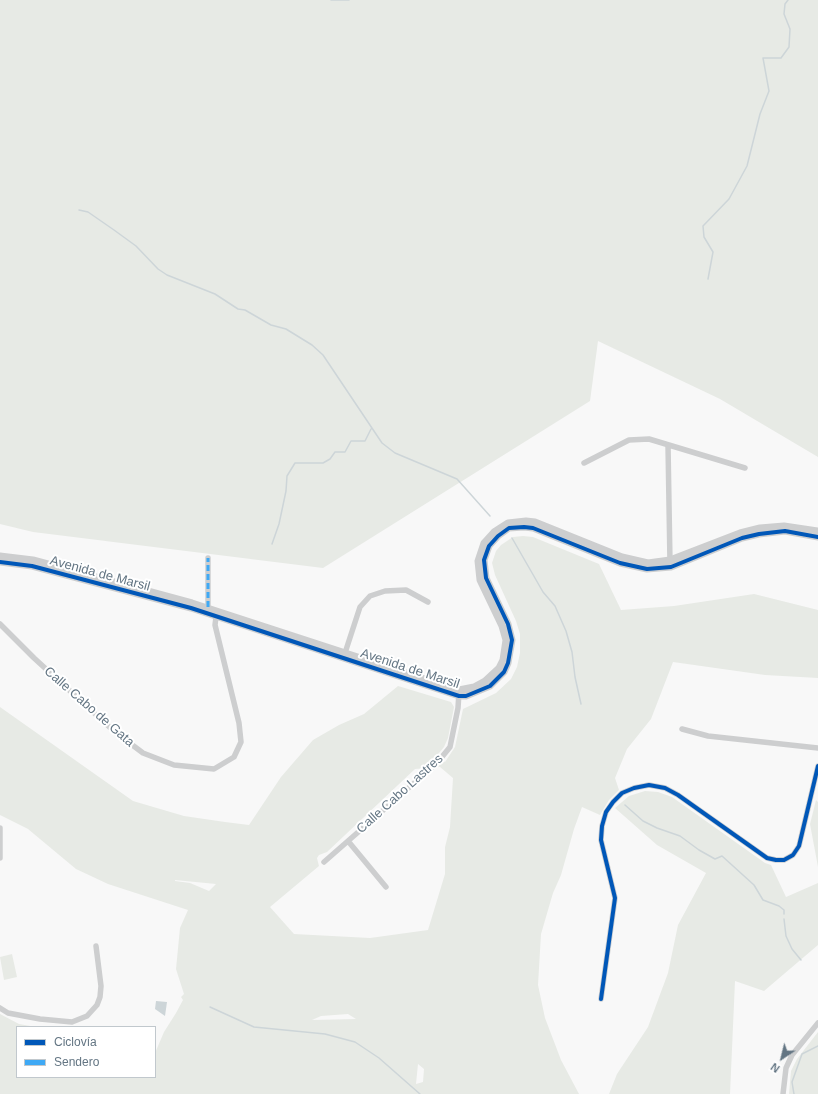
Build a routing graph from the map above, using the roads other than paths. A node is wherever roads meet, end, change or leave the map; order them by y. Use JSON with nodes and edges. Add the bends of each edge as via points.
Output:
{"nodes":[{"id":1,"x":668,"y":445,"type":"junction"},
{"id":2,"x":584,"y":463,"type":"dead end"},
{"id":3,"x":745,"y":468,"type":"dead end"},
{"id":4,"x":818,"y":531,"type":"edge"},
{"id":5,"x":818,"y":537,"type":"edge"},
{"id":6,"x":0,"y":556,"type":"edge"},
{"id":7,"x":208,"y":558,"type":"dead end"},
{"id":8,"x":0,"y":562,"type":"edge"},
{"id":9,"x":670,"y":564,"type":"junction"},
{"id":10,"x":428,"y":602,"type":"dead end"},
{"id":11,"x":208,"y":607,"type":"junction"},
{"id":12,"x":216,"y":616,"type":"junction"},
{"id":13,"x":0,"y":624,"type":"edge"},
{"id":14,"x":344,"y":655,"type":"junction"},
{"id":15,"x":459,"y":693,"type":"junction"},
{"id":16,"x":682,"y":729,"type":"dead end"},
{"id":17,"x":818,"y":748,"type":"edge"},
{"id":18,"x":818,"y":766,"type":"edge"},
{"id":19,"x":0,"y":828,"type":"edge"},
{"id":20,"x":348,"y":841,"type":"junction"},
{"id":21,"x":0,"y":858,"type":"edge"},
{"id":22,"x":324,"y":862,"type":"dead end"},
{"id":23,"x":386,"y":887,"type":"dead end"},
{"id":24,"x":96,"y":946,"type":"dead end"},
{"id":25,"x":601,"y":999,"type":"dead end"},
{"id":26,"x":0,"y":1008,"type":"edge"},
{"id":27,"x":818,"y":1023,"type":"edge"},
{"id":28,"x":783,"y":1094,"type":"edge"}],
"edges":[{"from":1,"to":2,"type":"street","via":[[649,439],[629,440]]},
{"from":1,"to":3,"type":"street"},
{"from":1,"to":9,"type":"street"},
{"from":4,"to":9,"type":"street","name":"Avenida de Marsil","via":[[784,526],[756,529],[740,533]]},
{"from":5,"to":9,"type":"street","name":"Avenida de Marsil","via":[[784,532],[758,534]]},
{"from":6,"to":11,"type":"street","name":"Avenida de Marsil","via":[[33,560]]},
{"from":7,"to":11,"type":"street"},
{"from":8,"to":12,"type":"street","name":"Avenida de Marsil","via":[[32,566]]},
{"from":9,"to":15,"type":"street","name":"Avenida de Marsil","via":[[635,561],[530,522],[515,521],[500,527],[484,543],[478,561],[480,580],[506,640],[503,660],[493,676]]},
{"from":10,"to":14,"type":"street","via":[[406,590],[385,591],[370,596],[360,607]]},
{"from":11,"to":14,"type":"street","name":"Avenida de Marsil"},
{"from":12,"to":13,"type":"street","name":"Calle Cabo de Gata","via":[[214,626],[239,723],[241,742],[234,757],[214,769],[174,765],[142,753],[34,658]]},
{"from":12,"to":14,"type":"street","name":"Avenida de Marsil"},
{"from":14,"to":15,"type":"street","name":"Avenida de Marsil"},
{"from":15,"to":20,"type":"street","name":"Calle Cabo Lastres","via":[[450,747],[437,763]]},
{"from":16,"to":17,"type":"street","via":[[708,736]]},
{"from":18,"to":25,"type":"street","via":[[799,846],[793,855],[784,860],[767,858],[665,788],[649,785],[634,788],[622,793],[613,802],[606,812],[601,840],[615,898]]},
{"from":19,"to":21,"type":"street"},
{"from":20,"to":22,"type":"street","name":"Calle Cabo Lastres"},
{"from":20,"to":23,"type":"street"},
{"from":24,"to":26,"type":"street","via":[[100,997],[97,1005],[87,1016],[72,1022],[8,1013]]},
{"from":27,"to":28,"type":"street","via":[[792,1055],[786,1068]]}]}
